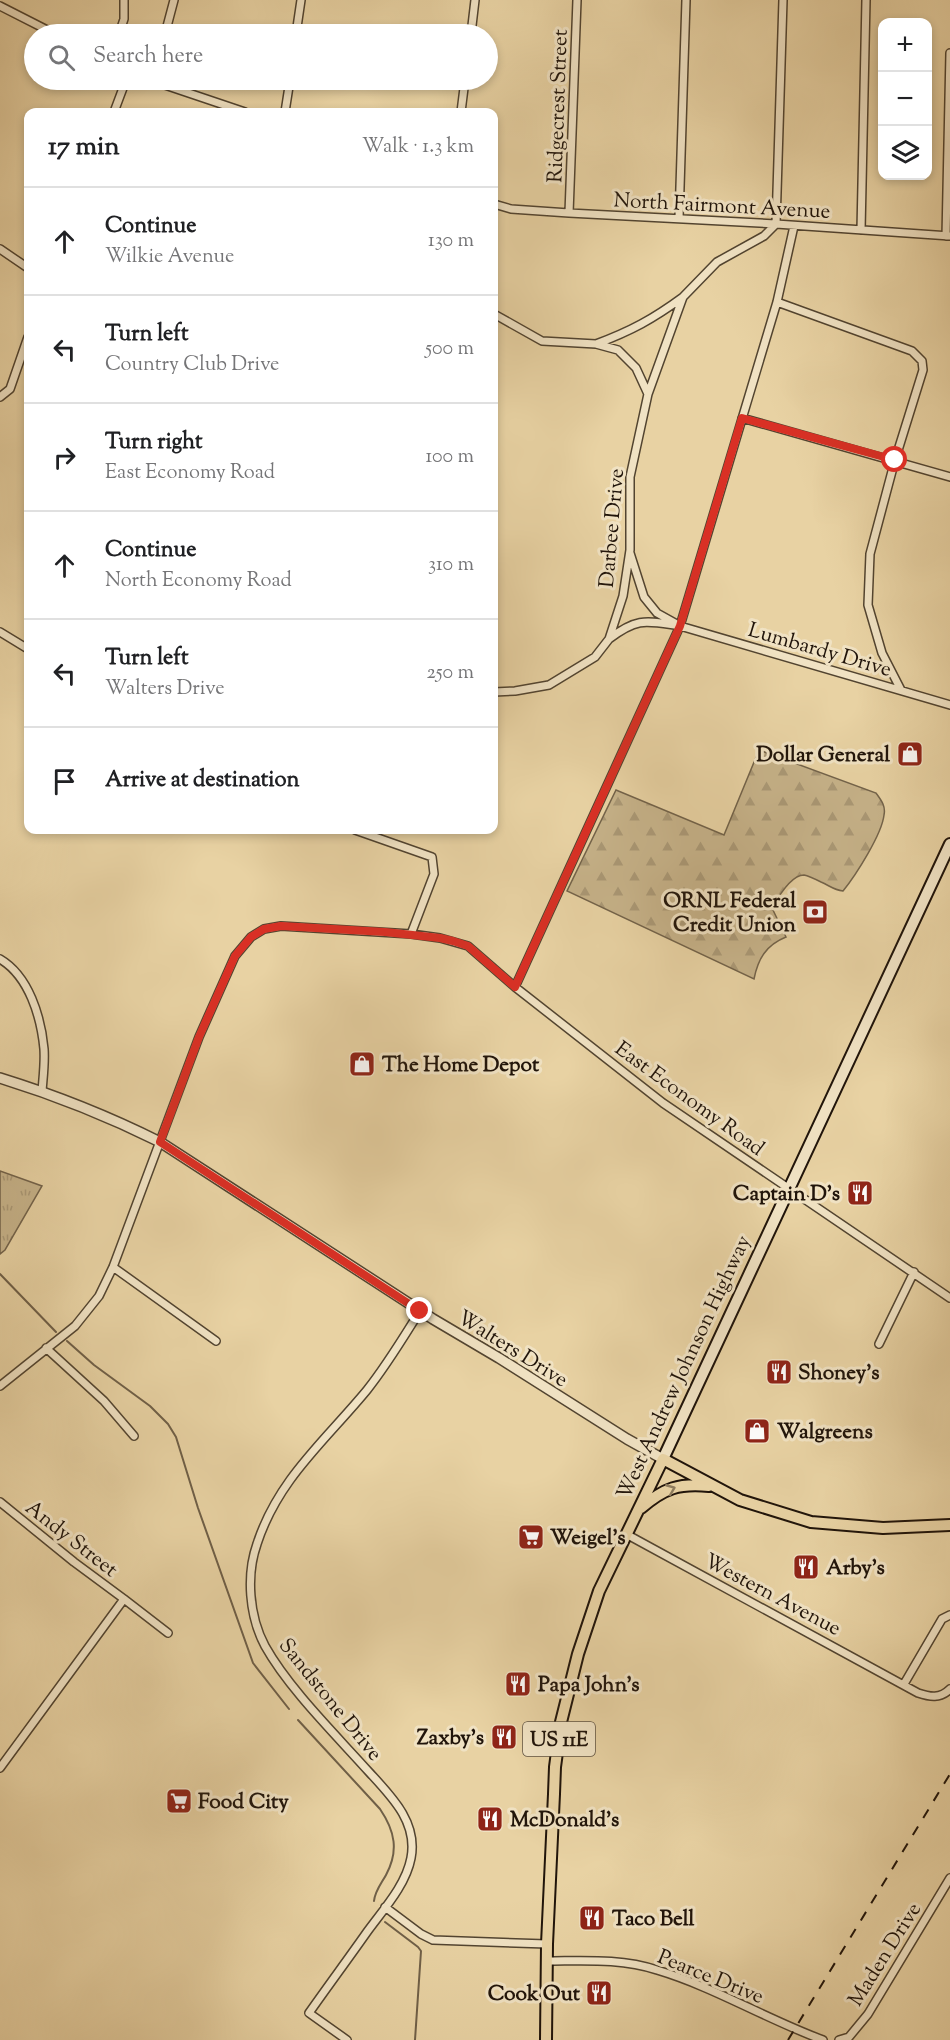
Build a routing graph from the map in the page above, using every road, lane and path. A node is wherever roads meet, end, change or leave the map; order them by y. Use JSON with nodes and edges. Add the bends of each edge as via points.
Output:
{"nodes":[{"id":1,"x":124,"y":0,"type":"edge"},
{"id":2,"x":174,"y":0,"type":"edge"},
{"id":3,"x":301,"y":0,"type":"edge"},
{"id":4,"x":475,"y":0,"type":"edge"},
{"id":5,"x":578,"y":0,"type":"edge"},
{"id":6,"x":686,"y":0,"type":"edge"},
{"id":7,"x":783,"y":0,"type":"edge"},
{"id":8,"x":866,"y":0,"type":"edge"},
{"id":9,"x":0,"y":6,"type":"edge"},
{"id":10,"x":36,"y":24,"type":"edge"},
{"id":11,"x":122,"y":24,"type":"edge"},
{"id":12,"x":168,"y":24,"type":"edge"},
{"id":13,"x":297,"y":24,"type":"edge"},
{"id":14,"x":472,"y":24,"type":"edge"},
{"id":15,"x":950,"y":53,"type":"edge"},
{"id":16,"x":122,"y":90,"type":"edge"},
{"id":17,"x":180,"y":90,"type":"edge"},
{"id":18,"x":288,"y":90,"type":"edge"},
{"id":19,"x":464,"y":90,"type":"edge"},
{"id":20,"x":116,"y":108,"type":"edge"},
{"id":21,"x":233,"y":108,"type":"edge"},
{"id":22,"x":286,"y":108,"type":"edge"},
{"id":23,"x":462,"y":108,"type":"edge"},
{"id":24,"x":498,"y":205,"type":"edge"},
{"id":25,"x":569,"y":213,"type":"junction"},
{"id":26,"x":679,"y":218,"type":"junction"},
{"id":27,"x":776,"y":224,"type":"junction"},
{"id":28,"x":794,"y":225,"type":"junction"},
{"id":29,"x":861,"y":230,"type":"junction"},
{"id":30,"x":948,"y":236,"type":"edge"},
{"id":31,"x":0,"y":249,"type":"edge"},
{"id":32,"x":24,"y":265,"type":"edge"},
{"id":33,"x":683,"y":297,"type":"junction"},
{"id":34,"x":777,"y":302,"type":"junction"},
{"id":35,"x":498,"y":316,"type":"edge"},
{"id":36,"x":596,"y":344,"type":"junction"},
{"id":37,"x":24,"y":348,"type":"edge"},
{"id":38,"x":648,"y":394,"type":"junction"},
{"id":39,"x":0,"y":397,"type":"edge"},
{"id":40,"x":742,"y":418,"type":"junction"},
{"id":41,"x":895,"y":460,"type":"junction"},
{"id":42,"x":950,"y":477,"type":"edge"},
{"id":43,"x":630,"y":550,"type":"junction"},
{"id":44,"x":680,"y":626,"type":"junction"},
{"id":45,"x":0,"y":632,"type":"edge"},
{"id":46,"x":609,"y":639,"type":"junction"},
{"id":47,"x":24,"y":647,"type":"edge"},
{"id":48,"x":901,"y":690,"type":"junction"},
{"id":49,"x":498,"y":692,"type":"edge"},
{"id":50,"x":950,"y":705,"type":"edge"},
{"id":51,"x":366,"y":834,"type":"edge"},
{"id":52,"x":950,"y":844,"type":"edge"},
{"id":53,"x":411,"y":934,"type":"junction"},
{"id":54,"x":0,"y":959,"type":"edge"},
{"id":55,"x":515,"y":987,"type":"junction"},
{"id":56,"x":0,"y":1078,"type":"edge"},
{"id":57,"x":42,"y":1091,"type":"junction"},
{"id":58,"x":160,"y":1142,"type":"junction"},
{"id":59,"x":788,"y":1188,"type":"junction"},
{"id":60,"x":113,"y":1267,"type":"junction"},
{"id":61,"x":914,"y":1272,"type":"junction"},
{"id":62,"x":950,"y":1298,"type":"edge"},
{"id":63,"x":420,"y":1311,"type":"junction"},
{"id":64,"x":216,"y":1341,"type":"dead end"},
{"id":65,"x":879,"y":1344,"type":"dead end"},
{"id":66,"x":46,"y":1348,"type":"junction"},
{"id":67,"x":0,"y":1386,"type":"edge"},
{"id":68,"x":134,"y":1436,"type":"dead end"},
{"id":69,"x":663,"y":1459,"type":"junction"},
{"id":70,"x":712,"y":1486,"type":"junction"},
{"id":71,"x":0,"y":1502,"type":"edge"},
{"id":72,"x":637,"y":1512,"type":"junction"},
{"id":73,"x":950,"y":1525,"type":"edge"},
{"id":74,"x":626,"y":1534,"type":"junction"},
{"id":75,"x":124,"y":1599,"type":"junction"},
{"id":76,"x":950,"y":1615,"type":"edge"},
{"id":77,"x":168,"y":1633,"type":"dead end"},
{"id":78,"x":904,"y":1684,"type":"junction"},
{"id":79,"x":950,"y":1689,"type":"edge"},
{"id":80,"x":0,"y":1768,"type":"edge"},
{"id":81,"x":950,"y":1878,"type":"edge"},
{"id":82,"x":385,"y":1907,"type":"junction"},
{"id":83,"x":547,"y":1944,"type":"junction"},
{"id":84,"x":546,"y":1961,"type":"junction"},
{"id":85,"x":347,"y":2040,"type":"edge"},
{"id":86,"x":546,"y":2040,"type":"edge"},
{"id":87,"x":823,"y":2040,"type":"edge"},
{"id":88,"x":839,"y":2040,"type":"edge"}],
"edges":[{"from":1,"to":11,"type":"street"},
{"from":2,"to":12,"type":"street"},
{"from":3,"to":13,"type":"street"},
{"from":4,"to":14,"type":"street"},
{"from":5,"to":25,"type":"street","name":"Ridgecrest Street"},
{"from":6,"to":26,"type":"street"},
{"from":7,"to":27,"type":"street"},
{"from":8,"to":29,"type":"street"},
{"from":9,"to":10,"type":"street"},
{"from":15,"to":30,"type":"street"},
{"from":16,"to":20,"type":"street"},
{"from":17,"to":21,"type":"street"},
{"from":18,"to":22,"type":"street"},
{"from":19,"to":23,"type":"street"},
{"from":24,"to":25,"type":"street","name":"North Fairmont Avenue"},
{"from":25,"to":26,"type":"street","name":"North Fairmont Avenue"},
{"from":26,"to":27,"type":"street","name":"North Fairmont Avenue"},
{"from":27,"to":28,"type":"street","name":"North Fairmont Avenue"},
{"from":27,"to":33,"type":"street","name":"Darbee Drive","via":[[764,236],[717,262]]},
{"from":28,"to":29,"type":"street","name":"North Fairmont Avenue"},
{"from":28,"to":34,"type":"street"},
{"from":29,"to":30,"type":"street","name":"North Fairmont Avenue"},
{"from":31,"to":32,"type":"street"},
{"from":33,"to":36,"type":"street","name":"Darbee Drive","via":[[652,319]]},
{"from":33,"to":38,"type":"street","name":"Darbee Drive"},
{"from":34,"to":40,"type":"street"},
{"from":34,"to":41,"type":"street","via":[[912,351],[922,361],[923,370]]},
{"from":35,"to":36,"type":"street","name":"Darbee Drive","via":[[542,341]]},
{"from":36,"to":38,"type":"street","name":"Darbee Drive","via":[[618,350],[636,368]]},
{"from":37,"to":39,"type":"street","via":[[9,389]]},
{"from":38,"to":43,"type":"street","name":"Darbee Drive","via":[[630,477]]},
{"from":40,"to":41,"type":"street"},
{"from":40,"to":44,"type":"street"},
{"from":41,"to":42,"type":"street"},
{"from":41,"to":48,"type":"street","via":[[870,554],[868,605],[882,653]]},
{"from":43,"to":44,"type":"street","via":[[644,597],[657,613]]},
{"from":43,"to":46,"type":"street","name":"Darbee Drive","via":[[623,596]]},
{"from":44,"to":46,"type":"street","via":[[646,621],[627,625]]},
{"from":44,"to":48,"type":"street","name":"Lumbardy Drive"},
{"from":44,"to":55,"type":"street"},
{"from":45,"to":47,"type":"street"},
{"from":46,"to":49,"type":"street","name":"Darbee Drive","via":[[595,657],[549,685]]},
{"from":48,"to":50,"type":"street","name":"Lumbardy Drive"},
{"from":51,"to":53,"type":"street","via":[[432,857],[434,874]]},
{"from":52,"to":59,"type":"main road","name":"West Andrew Johnson Highway"},
{"from":53,"to":55,"type":"street","name":"East Economy Road","via":[[468,946]]},
{"from":53,"to":58,"type":"street","name":"East Economy Road","via":[[281,926],[264,929],[251,937],[235,956],[222,982]]},
{"from":54,"to":57,"type":"street","via":[[18,976],[34,1005],[44,1051]]},
{"from":55,"to":59,"type":"street","name":"East Economy Road","via":[[663,1103]]},
{"from":56,"to":57,"type":"street","name":"Walters Drive"},
{"from":57,"to":58,"type":"street","name":"Walters Drive"},
{"from":58,"to":60,"type":"street","name":"East Economy Road"},
{"from":58,"to":63,"type":"street","name":"Walters Drive"},
{"from":59,"to":61,"type":"street","name":"East Economy Road"},
{"from":59,"to":69,"type":"main road","name":"West Andrew Johnson Highway"},
{"from":60,"to":64,"type":"street"},
{"from":60,"to":66,"type":"street","name":"East Economy Road","via":[[99,1296],[75,1326]]},
{"from":61,"to":62,"type":"street","name":"East Economy Road"},
{"from":61,"to":65,"type":"street"},
{"from":63,"to":69,"type":"street","name":"Walters Drive"},
{"from":63,"to":82,"type":"street","name":"Sandstone Drive","via":[[384,1368],[294,1474],[268,1517],[251,1569],[251,1598],[265,1645],[295,1687],[392,1797],[408,1823],[411,1856],[402,1882]]},
{"from":66,"to":67,"type":"street","name":"East Economy Road"},
{"from":66,"to":68,"type":"street","via":[[104,1401]]},
{"from":69,"to":70,"type":"main road"},
{"from":69,"to":72,"type":"main road","name":"West Andrew Johnson Highway","number":"US 11E"},
{"from":72,"to":70,"type":"main road","one_way":true,"via":[[673,1487]]},
{"from":70,"to":73,"type":"main road","via":[[740,1500],[811,1522],[883,1528]]},
{"from":71,"to":75,"type":"street","name":"Andy Street"},
{"from":72,"to":74,"type":"main road","name":"West Andrew Johnson Highway","number":"US 11E"},
{"from":74,"to":78,"type":"street","name":"Western Avenue"},
{"from":74,"to":83,"type":"main road","name":"West Andrew Johnson Highway","number":"US 11E","via":[[599,1591],[561,1722],[555,1767]]},
{"from":75,"to":77,"type":"street","name":"Andy Street"},
{"from":75,"to":80,"type":"street"},
{"from":76,"to":78,"type":"street","via":[[942,1620]]},
{"from":78,"to":79,"type":"street","name":"Western Avenue","via":[[931,1697],[942,1696]]},
{"from":81,"to":88,"type":"street","name":"Maden Drive","via":[[868,2014],[849,2037]]},
{"from":82,"to":83,"type":"street","via":[[433,1940]]},
{"from":82,"to":85,"type":"street","name":"Sandstone Drive","via":[[309,2013]]},
{"from":83,"to":84,"type":"main road","name":"West Andrew Johnson Highway","number":"US 11E"},
{"from":84,"to":86,"type":"main road","name":"West Andrew Johnson Highway","number":"US 11E"},
{"from":84,"to":87,"type":"street","name":"Pearce Drive","via":[[614,1961],[656,1969]]}]}
